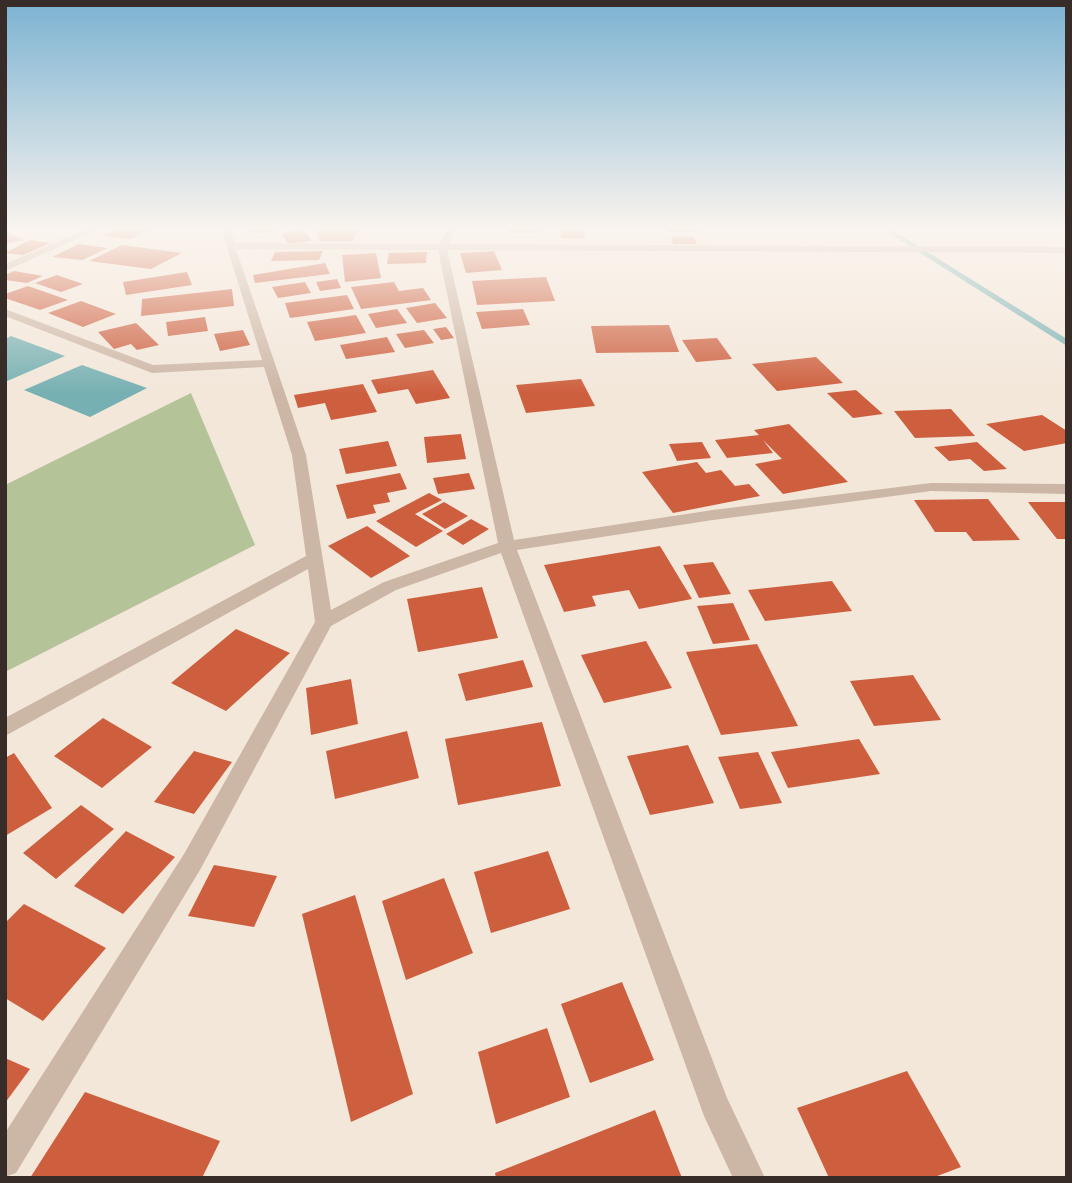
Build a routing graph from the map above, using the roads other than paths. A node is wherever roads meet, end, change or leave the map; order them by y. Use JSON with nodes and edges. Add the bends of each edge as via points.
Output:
{"nodes":[{"id":1,"x":244,"y":283,"type":"edge"},
{"id":2,"x":450,"y":283,"type":"edge"},
{"id":3,"x":5,"y":312,"type":"edge"},
{"id":4,"x":269,"y":363,"type":"junction"},
{"id":5,"x":1067,"y":489,"type":"edge"},
{"id":6,"x":507,"y":546,"type":"junction"},
{"id":7,"x":314,"y":558,"type":"junction"},
{"id":8,"x":324,"y":622,"type":"junction"},
{"id":9,"x":5,"y":727,"type":"edge"},
{"id":10,"x":5,"y":1162,"type":"edge"},
{"id":11,"x":748,"y":1178,"type":"edge"}],
"edges":[{"from":1,"to":4,"type":"street"},
{"from":2,"to":6,"type":"street"},
{"from":3,"to":4,"type":"street","via":[[152,369]]},
{"from":4,"to":7,"type":"street","via":[[299,455]]},
{"from":5,"to":6,"type":"street","via":[[932,487]]},
{"from":6,"to":8,"type":"street","via":[[390,586]]},
{"from":6,"to":11,"type":"street","via":[[715,1105]]},
{"from":7,"to":8,"type":"street"},
{"from":7,"to":9,"type":"street"},
{"from":8,"to":10,"type":"street","via":[[192,862]]}]}
